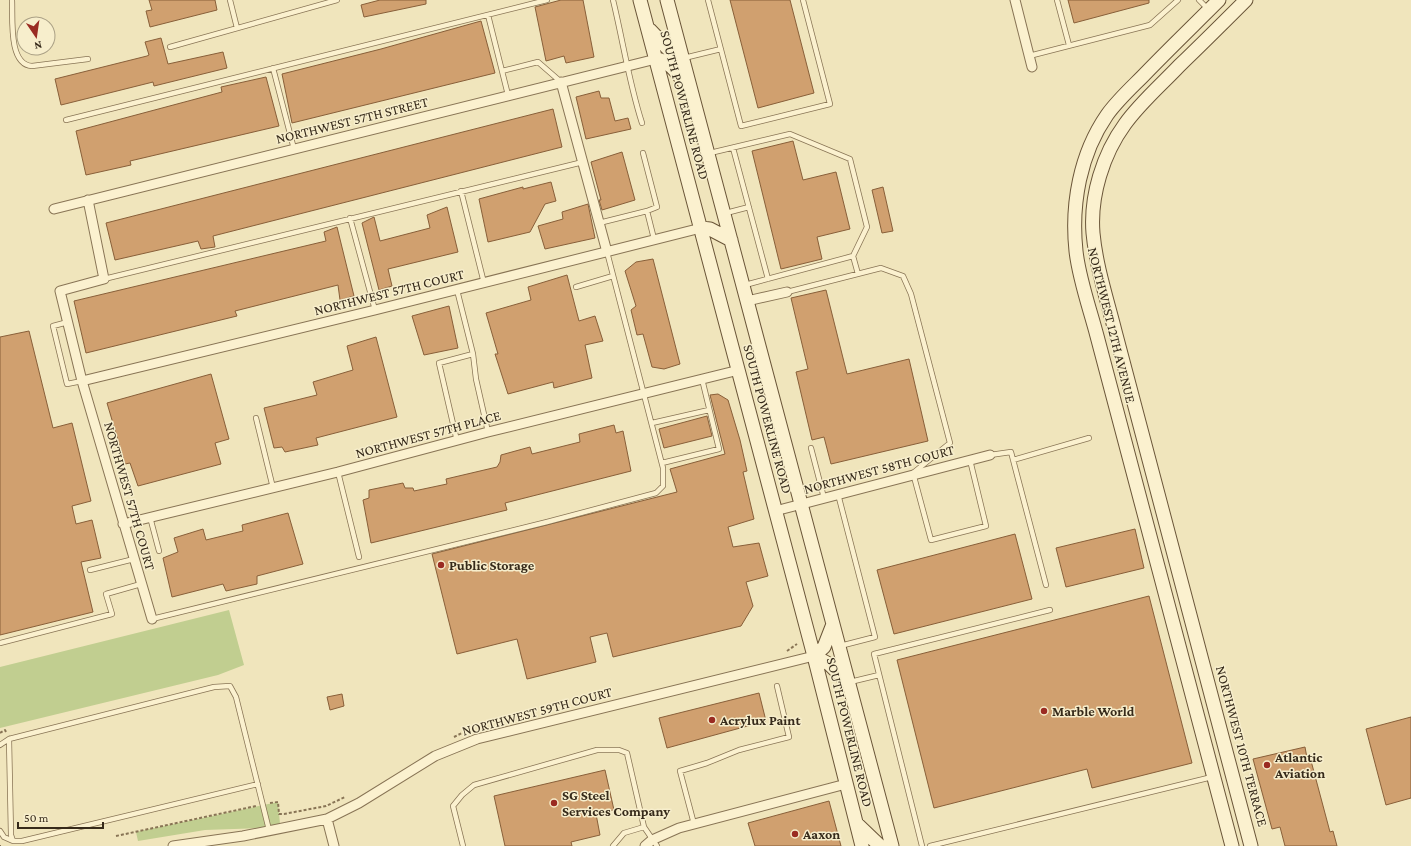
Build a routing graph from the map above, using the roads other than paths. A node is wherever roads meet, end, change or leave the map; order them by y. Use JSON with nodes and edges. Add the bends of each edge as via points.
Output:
{"nodes":[{"id":1,"x":12,"y":0,"type":"edge"},
{"id":2,"x":230,"y":0,"type":"edge"},
{"id":3,"x":337,"y":0,"type":"edge"},
{"id":4,"x":548,"y":0,"type":"edge"},
{"id":5,"x":613,"y":0,"type":"edge"},
{"id":6,"x":640,"y":0,"type":"edge"},
{"id":7,"x":667,"y":0,"type":"edge"},
{"id":8,"x":708,"y":0,"type":"edge"},
{"id":9,"x":803,"y":0,"type":"edge"},
{"id":10,"x":1015,"y":0,"type":"edge"},
{"id":11,"x":1057,"y":0,"type":"edge"},
{"id":12,"x":1178,"y":0,"type":"edge"},
{"id":13,"x":1199,"y":0,"type":"edge"},
{"id":14,"x":1219,"y":0,"type":"edge"},
{"id":15,"x":1246,"y":0,"type":"edge"},
{"id":16,"x":1209,"y":10,"type":"junction"},
{"id":17,"x":488,"y":15,"type":"junction"},
{"id":18,"x":1221,"y":25,"type":"junction"},
{"id":19,"x":237,"y":28,"type":"junction"},
{"id":20,"x":648,"y":29,"type":"junction"},
{"id":21,"x":1069,"y":45,"type":"junction"},
{"id":22,"x":170,"y":47,"type":"dead end"},
{"id":23,"x":721,"y":49,"type":"junction"},
{"id":24,"x":1029,"y":56,"type":"junction"},
{"id":25,"x":683,"y":58,"type":"junction"},
{"id":26,"x":88,"y":59,"type":"dead end"},
{"id":27,"x":656,"y":59,"type":"junction"},
{"id":28,"x":628,"y":66,"type":"junction"},
{"id":29,"x":1032,"y":67,"type":"dead end"},
{"id":30,"x":273,"y":68,"type":"junction"},
{"id":31,"x":502,"y":71,"type":"junction"},
{"id":32,"x":561,"y":82,"type":"junction"},
{"id":33,"x":693,"y":94,"type":"junction"},
{"id":34,"x":508,"y":95,"type":"junction"},
{"id":35,"x":66,"y":120,"type":"dead end"},
{"id":36,"x":642,"y":123,"type":"dead end"},
{"id":37,"x":733,"y":148,"type":"junction"},
{"id":38,"x":294,"y":149,"type":"junction"},
{"id":39,"x":643,"y":153,"type":"dead end"},
{"id":40,"x":708,"y":154,"type":"junction"},
{"id":41,"x":583,"y":162,"type":"junction"},
{"id":42,"x":461,"y":191,"type":"junction"},
{"id":43,"x":88,"y":200,"type":"junction"},
{"id":44,"x":749,"y":207,"type":"junction"},
{"id":45,"x":54,"y":209,"type":"dead end"},
{"id":46,"x":647,"y":211,"type":"junction"},
{"id":47,"x":724,"y":213,"type":"junction"},
{"id":48,"x":350,"y":218,"type":"junction"},
{"id":49,"x":599,"y":223,"type":"junction"},
{"id":50,"x":701,"y":228,"type":"junction"},
{"id":51,"x":654,"y":238,"type":"junction"},
{"id":52,"x":731,"y":240,"type":"junction"},
{"id":53,"x":607,"y":252,"type":"junction"},
{"id":54,"x":853,"y":256,"type":"junction"},
{"id":55,"x":858,"y":274,"type":"junction"},
{"id":56,"x":613,"y":276,"type":"junction"},
{"id":57,"x":104,"y":279,"type":"junction"},
{"id":58,"x":768,"y":279,"type":"junction"},
{"id":59,"x":484,"y":283,"type":"junction"},
{"id":60,"x":743,"y":285,"type":"junction"},
{"id":61,"x":576,"y":287,"type":"dead end"},
{"id":62,"x":457,"y":290,"type":"junction"},
{"id":63,"x":787,"y":292,"type":"joint"},
{"id":64,"x":747,"y":301,"type":"junction"},
{"id":65,"x":375,"y":310,"type":"junction"},
{"id":66,"x":68,"y":322,"type":"junction"},
{"id":67,"x":1115,"y":331,"type":"junction"},
{"id":68,"x":1097,"y":336,"type":"junction"},
{"id":69,"x":473,"y":354,"type":"junction"},
{"id":70,"x":739,"y":370,"type":"junction"},
{"id":71,"x":702,"y":379,"type":"junction"},
{"id":72,"x":82,"y":381,"type":"junction"},
{"id":73,"x":645,"y":393,"type":"junction"},
{"id":74,"x":709,"y":410,"type":"junction"},
{"id":75,"x":256,"y":418,"type":"dead end"},
{"id":76,"x":652,"y":423,"type":"junction"},
{"id":77,"x":488,"y":432,"type":"junction"},
{"id":78,"x":1089,"y":438,"type":"dead end"},
{"id":79,"x":457,"y":441,"type":"junction"},
{"id":80,"x":811,"y":448,"type":"dead end"},
{"id":81,"x":990,"y":455,"type":"joint"},
{"id":82,"x":970,"y":459,"type":"junction"},
{"id":83,"x":1013,"y":460,"type":"junction"},
{"id":84,"x":662,"y":463,"type":"junction"},
{"id":85,"x":338,"y":472,"type":"junction"},
{"id":86,"x":913,"y":473,"type":"junction"},
{"id":87,"x":273,"y":488,"type":"junction"},
{"id":88,"x":838,"y":494,"type":"junction"},
{"id":89,"x":824,"y":498,"type":"junction"},
{"id":90,"x":801,"y":504,"type":"junction"},
{"id":91,"x":775,"y":511,"type":"junction"},
{"id":92,"x":150,"y":517,"type":"junction"},
{"id":93,"x":123,"y":524,"type":"junction"},
{"id":94,"x":159,"y":551,"type":"dead end"},
{"id":95,"x":359,"y":557,"type":"dead end"},
{"id":96,"x":134,"y":559,"type":"junction"},
{"id":97,"x":90,"y":570,"type":"dead end"},
{"id":98,"x":141,"y":584,"type":"junction"},
{"id":99,"x":1046,"y":585,"type":"dead end"},
{"id":100,"x":1050,"y":610,"type":"dead end"},
{"id":101,"x":152,"y":619,"type":"joint"},
{"id":102,"x":833,"y":624,"type":"junction"},
{"id":103,"x":0,"y":642,"type":"edge"},
{"id":104,"x":839,"y":646,"type":"junction"},
{"id":105,"x":1201,"y":654,"type":"joint"},
{"id":106,"x":814,"y":656,"type":"junction"},
{"id":107,"x":879,"y":675,"type":"junction"},
{"id":108,"x":847,"y":678,"type":"junction"},
{"id":109,"x":777,"y":686,"type":"dead end"},
{"id":110,"x":9,"y":739,"type":"junction"},
{"id":111,"x":0,"y":745,"type":"edge"},
{"id":112,"x":1228,"y":756,"type":"junction"},
{"id":113,"x":1210,"y":761,"type":"junction"},
{"id":114,"x":1214,"y":777,"type":"junction"},
{"id":115,"x":258,"y":784,"type":"junction"},
{"id":116,"x":846,"y":784,"type":"junction"},
{"id":117,"x":327,"y":819,"type":"junction"},
{"id":118,"x":856,"y":822,"type":"junction"},
{"id":119,"x":694,"y":824,"type":"junction"},
{"id":120,"x":644,"y":827,"type":"junction"},
{"id":121,"x":269,"y":830,"type":"junction"},
{"id":122,"x":0,"y":831,"type":"edge"},
{"id":123,"x":13,"y":841,"type":"junction"},
{"id":124,"x":651,"y":844,"type":"edge"},
{"id":125,"x":185,"y":845,"type":"edge"},
{"id":126,"x":173,"y":846,"type":"edge"},
{"id":127,"x":334,"y":846,"type":"edge"},
{"id":128,"x":463,"y":846,"type":"edge"},
{"id":129,"x":613,"y":846,"type":"edge"},
{"id":130,"x":862,"y":846,"type":"edge"},
{"id":131,"x":880,"y":846,"type":"edge"},
{"id":132,"x":892,"y":846,"type":"edge"},
{"id":133,"x":922,"y":846,"type":"edge"},
{"id":134,"x":930,"y":846,"type":"edge"},
{"id":135,"x":1232,"y":846,"type":"edge"},
{"id":136,"x":1251,"y":846,"type":"edge"}],
"edges":[{"from":1,"to":26,"type":"lane","via":[[14,44],[21,62],[26,66]]},
{"from":2,"to":19,"type":"lane"},
{"from":3,"to":19,"type":"lane"},
{"from":4,"to":17,"type":"lane"},
{"from":5,"to":28,"type":"lane"},
{"from":6,"to":20,"type":"main road","name":"SOUTH POWERLINE ROAD"},
{"from":7,"to":25,"type":"main road","name":"SOUTH POWERLINE ROAD"},
{"from":8,"to":23,"type":"lane"},
{"from":9,"to":23,"type":"lane","via":[[830,104],[741,126]]},
{"from":10,"to":24,"type":"street"},
{"from":11,"to":21,"type":"lane"},
{"from":12,"to":21,"type":"lane","via":[[1150,25]]},
{"from":13,"to":16,"type":"lane"},
{"from":14,"to":16,"type":"main road","name":"NORTHWEST 12TH AVENUE"},
{"from":15,"to":18,"type":"main road","name":"NORTHWEST 12TH AVENUE"},
{"from":16,"to":18,"type":"main road"},
{"from":16,"to":68,"type":"main road","name":"NORTHWEST 12TH AVENUE","via":[[1108,114],[1097,132],[1082,170],[1075,211],[1076,252]]},
{"from":17,"to":30,"type":"lane"},
{"from":17,"to":31,"type":"lane"},
{"from":18,"to":67,"type":"main road","name":"NORTHWEST 12TH AVENUE","via":[[1135,111],[1114,141],[1100,176],[1094,206],[1093,232]]},
{"from":19,"to":22,"type":"lane"},
{"from":20,"to":25,"type":"main road","via":[[672,53]]},
{"from":20,"to":27,"type":"main road","name":"SOUTH POWERLINE ROAD"},
{"from":21,"to":24,"type":"lane"},
{"from":23,"to":25,"type":"lane"},
{"from":24,"to":29,"type":"street"},
{"from":25,"to":33,"type":"main road","name":"SOUTH POWERLINE ROAD"},
{"from":27,"to":28,"type":"street","name":"NORTHWEST 57TH STREET"},
{"from":27,"to":33,"type":"main road","via":[[670,65]]},
{"from":27,"to":50,"type":"main road","name":"SOUTH POWERLINE ROAD"},
{"from":28,"to":32,"type":"street","name":"NORTHWEST 57TH STREET"},
{"from":28,"to":36,"type":"lane","via":[[630,86]]},
{"from":30,"to":35,"type":"lane"},
{"from":30,"to":38,"type":"lane"},
{"from":31,"to":32,"type":"lane","via":[[538,62]]},
{"from":31,"to":34,"type":"lane"},
{"from":32,"to":34,"type":"street","name":"NORTHWEST 57TH STREET"},
{"from":32,"to":41,"type":"street"},
{"from":33,"to":40,"type":"main road","name":"SOUTH POWERLINE ROAD"},
{"from":34,"to":38,"type":"street","name":"NORTHWEST 57TH STREET"},
{"from":37,"to":40,"type":"lane"},
{"from":37,"to":44,"type":"lane"},
{"from":37,"to":54,"type":"lane","via":[[790,134],[850,159],[867,227]]},
{"from":38,"to":43,"type":"street","name":"NORTHWEST 57TH STREET"},
{"from":39,"to":46,"type":"lane","via":[[657,207]]},
{"from":40,"to":47,"type":"main road","name":"SOUTH POWERLINE ROAD"},
{"from":41,"to":42,"type":"lane"},
{"from":41,"to":49,"type":"street"},
{"from":42,"to":48,"type":"lane"},
{"from":42,"to":59,"type":"lane"},
{"from":43,"to":45,"type":"street","name":"NORTHWEST 57TH STREET"},
{"from":43,"to":57,"type":"street"},
{"from":44,"to":47,"type":"lane"},
{"from":44,"to":58,"type":"lane"},
{"from":46,"to":49,"type":"lane"},
{"from":46,"to":51,"type":"lane"},
{"from":47,"to":52,"type":"main road","name":"SOUTH POWERLINE ROAD"},
{"from":48,"to":57,"type":"lane"},
{"from":48,"to":65,"type":"lane"},
{"from":49,"to":53,"type":"street"},
{"from":50,"to":51,"type":"street","name":"NORTHWEST 57TH COURT"},
{"from":50,"to":52,"type":"main road","via":[[710,229]]},
{"from":50,"to":70,"type":"main road","name":"SOUTH POWERLINE ROAD"},
{"from":51,"to":53,"type":"street","name":"NORTHWEST 57TH COURT"},
{"from":52,"to":60,"type":"main road","name":"SOUTH POWERLINE ROAD"},
{"from":53,"to":56,"type":"lane"},
{"from":53,"to":59,"type":"street","name":"NORTHWEST 57TH COURT"},
{"from":54,"to":55,"type":"lane"},
{"from":54,"to":58,"type":"lane"},
{"from":55,"to":63,"type":"lane"},
{"from":55,"to":86,"type":"lane","via":[[881,268],[903,276],[911,294],[950,443]]},
{"from":56,"to":61,"type":"lane"},
{"from":56,"to":73,"type":"lane"},
{"from":57,"to":66,"type":"street","name":"NORTHWEST 57TH COURT","via":[[60,291]]},
{"from":58,"to":60,"type":"lane"},
{"from":59,"to":62,"type":"street","name":"NORTHWEST 57TH COURT"},
{"from":60,"to":64,"type":"main road","name":"SOUTH POWERLINE ROAD"},
{"from":62,"to":65,"type":"street","name":"NORTHWEST 57TH COURT"},
{"from":62,"to":69,"type":"lane"},
{"from":63,"to":64,"type":"street"},
{"from":64,"to":90,"type":"main road","name":"SOUTH POWERLINE ROAD"},
{"from":65,"to":72,"type":"street","name":"NORTHWEST 57TH COURT"},
{"from":66,"to":72,"type":"street","name":"NORTHWEST 57TH COURT"},
{"from":66,"to":72,"type":"lane","via":[[53,326],[68,384]]},
{"from":67,"to":68,"type":"main road"},
{"from":67,"to":105,"type":"main road","name":"NORTHWEST 12TH AVENUE"},
{"from":68,"to":113,"type":"main road","name":"NORTHWEST 12TH AVENUE"},
{"from":69,"to":77,"type":"lane"},
{"from":69,"to":79,"type":"lane","via":[[440,363]]},
{"from":70,"to":71,"type":"street","name":"NORTHWEST 57TH PLACE"},
{"from":70,"to":91,"type":"main road","name":"SOUTH POWERLINE ROAD"},
{"from":71,"to":73,"type":"street","name":"NORTHWEST 57TH PLACE"},
{"from":71,"to":74,"type":"lane"},
{"from":72,"to":93,"type":"street","name":"NORTHWEST 57TH COURT"},
{"from":73,"to":76,"type":"lane"},
{"from":73,"to":77,"type":"street","name":"NORTHWEST 57TH PLACE"},
{"from":74,"to":76,"type":"lane"},
{"from":74,"to":84,"type":"lane","via":[[719,449]]},
{"from":75,"to":87,"type":"lane"},
{"from":76,"to":84,"type":"lane"},
{"from":77,"to":79,"type":"street","name":"NORTHWEST 57TH PLACE"},
{"from":78,"to":83,"type":"lane"},
{"from":79,"to":85,"type":"street","name":"NORTHWEST 57TH PLACE"},
{"from":80,"to":89,"type":"lane"},
{"from":81,"to":82,"type":"street","name":"NORTHWEST 58TH COURT"},
{"from":81,"to":83,"type":"lane","via":[[1011,452]]},
{"from":82,"to":86,"type":"street","name":"NORTHWEST 58TH COURT"},
{"from":82,"to":86,"type":"lane","via":[[986,526],[931,540]]},
{"from":83,"to":99,"type":"lane"},
{"from":84,"to":101,"type":"lane","via":[[663,486],[656,492],[547,522]]},
{"from":85,"to":87,"type":"street","name":"NORTHWEST 57TH PLACE"},
{"from":85,"to":95,"type":"lane"},
{"from":86,"to":88,"type":"street","name":"NORTHWEST 58TH COURT"},
{"from":87,"to":92,"type":"street","name":"NORTHWEST 57TH PLACE"},
{"from":88,"to":89,"type":"street","name":"NORTHWEST 58TH COURT"},
{"from":88,"to":104,"type":"lane","via":[[875,637]]},
{"from":89,"to":90,"type":"street","name":"NORTHWEST 58TH COURT"},
{"from":90,"to":91,"type":"street","name":"NORTHWEST 58TH COURT"},
{"from":90,"to":102,"type":"main road","name":"SOUTH POWERLINE ROAD"},
{"from":91,"to":106,"type":"main road","name":"SOUTH POWERLINE ROAD"},
{"from":92,"to":93,"type":"street","name":"NORTHWEST 57TH PLACE"},
{"from":92,"to":94,"type":"lane"},
{"from":93,"to":96,"type":"street","name":"NORTHWEST 57TH COURT"},
{"from":96,"to":97,"type":"lane"},
{"from":96,"to":98,"type":"street","name":"NORTHWEST 57TH COURT"},
{"from":98,"to":101,"type":"street","name":"NORTHWEST 57TH COURT"},
{"from":98,"to":103,"type":"lane","via":[[106,594],[112,614]]},
{"from":100,"to":107,"type":"lane","via":[[874,654]]},
{"from":102,"to":104,"type":"main road","name":"SOUTH POWERLINE ROAD"},
{"from":102,"to":106,"type":"main road","via":[[824,647]]},
{"from":104,"to":108,"type":"main road","name":"SOUTH POWERLINE ROAD"},
{"from":105,"to":112,"type":"main road","name":"NORTHWEST 10TH TERRACE"},
{"from":106,"to":108,"type":"main road"},
{"from":106,"to":116,"type":"main road","name":"SOUTH POWERLINE ROAD"},
{"from":106,"to":117,"type":"street","name":"NORTHWEST 59TH COURT","via":[[477,739],[435,756],[359,803]]},
{"from":107,"to":108,"type":"lane"},
{"from":107,"to":133,"type":"lane"},
{"from":108,"to":132,"type":"main road","name":"SOUTH POWERLINE ROAD"},
{"from":109,"to":119,"type":"lane","via":[[790,737],[739,750],[707,764],[680,771]]},
{"from":110,"to":111,"type":"lane"},
{"from":110,"to":115,"type":"lane","via":[[214,687],[230,686],[236,697]]},
{"from":110,"to":123,"type":"lane"},
{"from":112,"to":113,"type":"main road"},
{"from":112,"to":136,"type":"main road","name":"NORTHWEST 10TH TERRACE"},
{"from":113,"to":114,"type":"main road"},
{"from":114,"to":134,"type":"lane"},
{"from":114,"to":135,"type":"main road"},
{"from":115,"to":121,"type":"lane"},
{"from":115,"to":123,"type":"lane","via":[[22,841]]},
{"from":116,"to":118,"type":"main road","name":"SOUTH POWERLINE ROAD"},
{"from":116,"to":119,"type":"street"},
{"from":117,"to":121,"type":"street","name":"NORTHWEST 59TH COURT"},
{"from":117,"to":127,"type":"street"},
{"from":118,"to":130,"type":"main road","name":"SOUTH POWERLINE ROAD"},
{"from":118,"to":131,"type":"main road"},
{"from":119,"to":124,"type":"street","via":[[679,828]]},
{"from":120,"to":124,"type":"lane"},
{"from":120,"to":128,"type":"lane","via":[[627,753],[619,750],[597,750],[474,785],[453,806]]},
{"from":120,"to":129,"type":"lane","via":[[624,833]]},
{"from":121,"to":125,"type":"street","name":"NORTHWEST 59TH COURT"},
{"from":122,"to":123,"type":"lane","via":[[4,837]]},
{"from":125,"to":126,"type":"street","name":"NORTHWEST 59TH COURT"}]}
